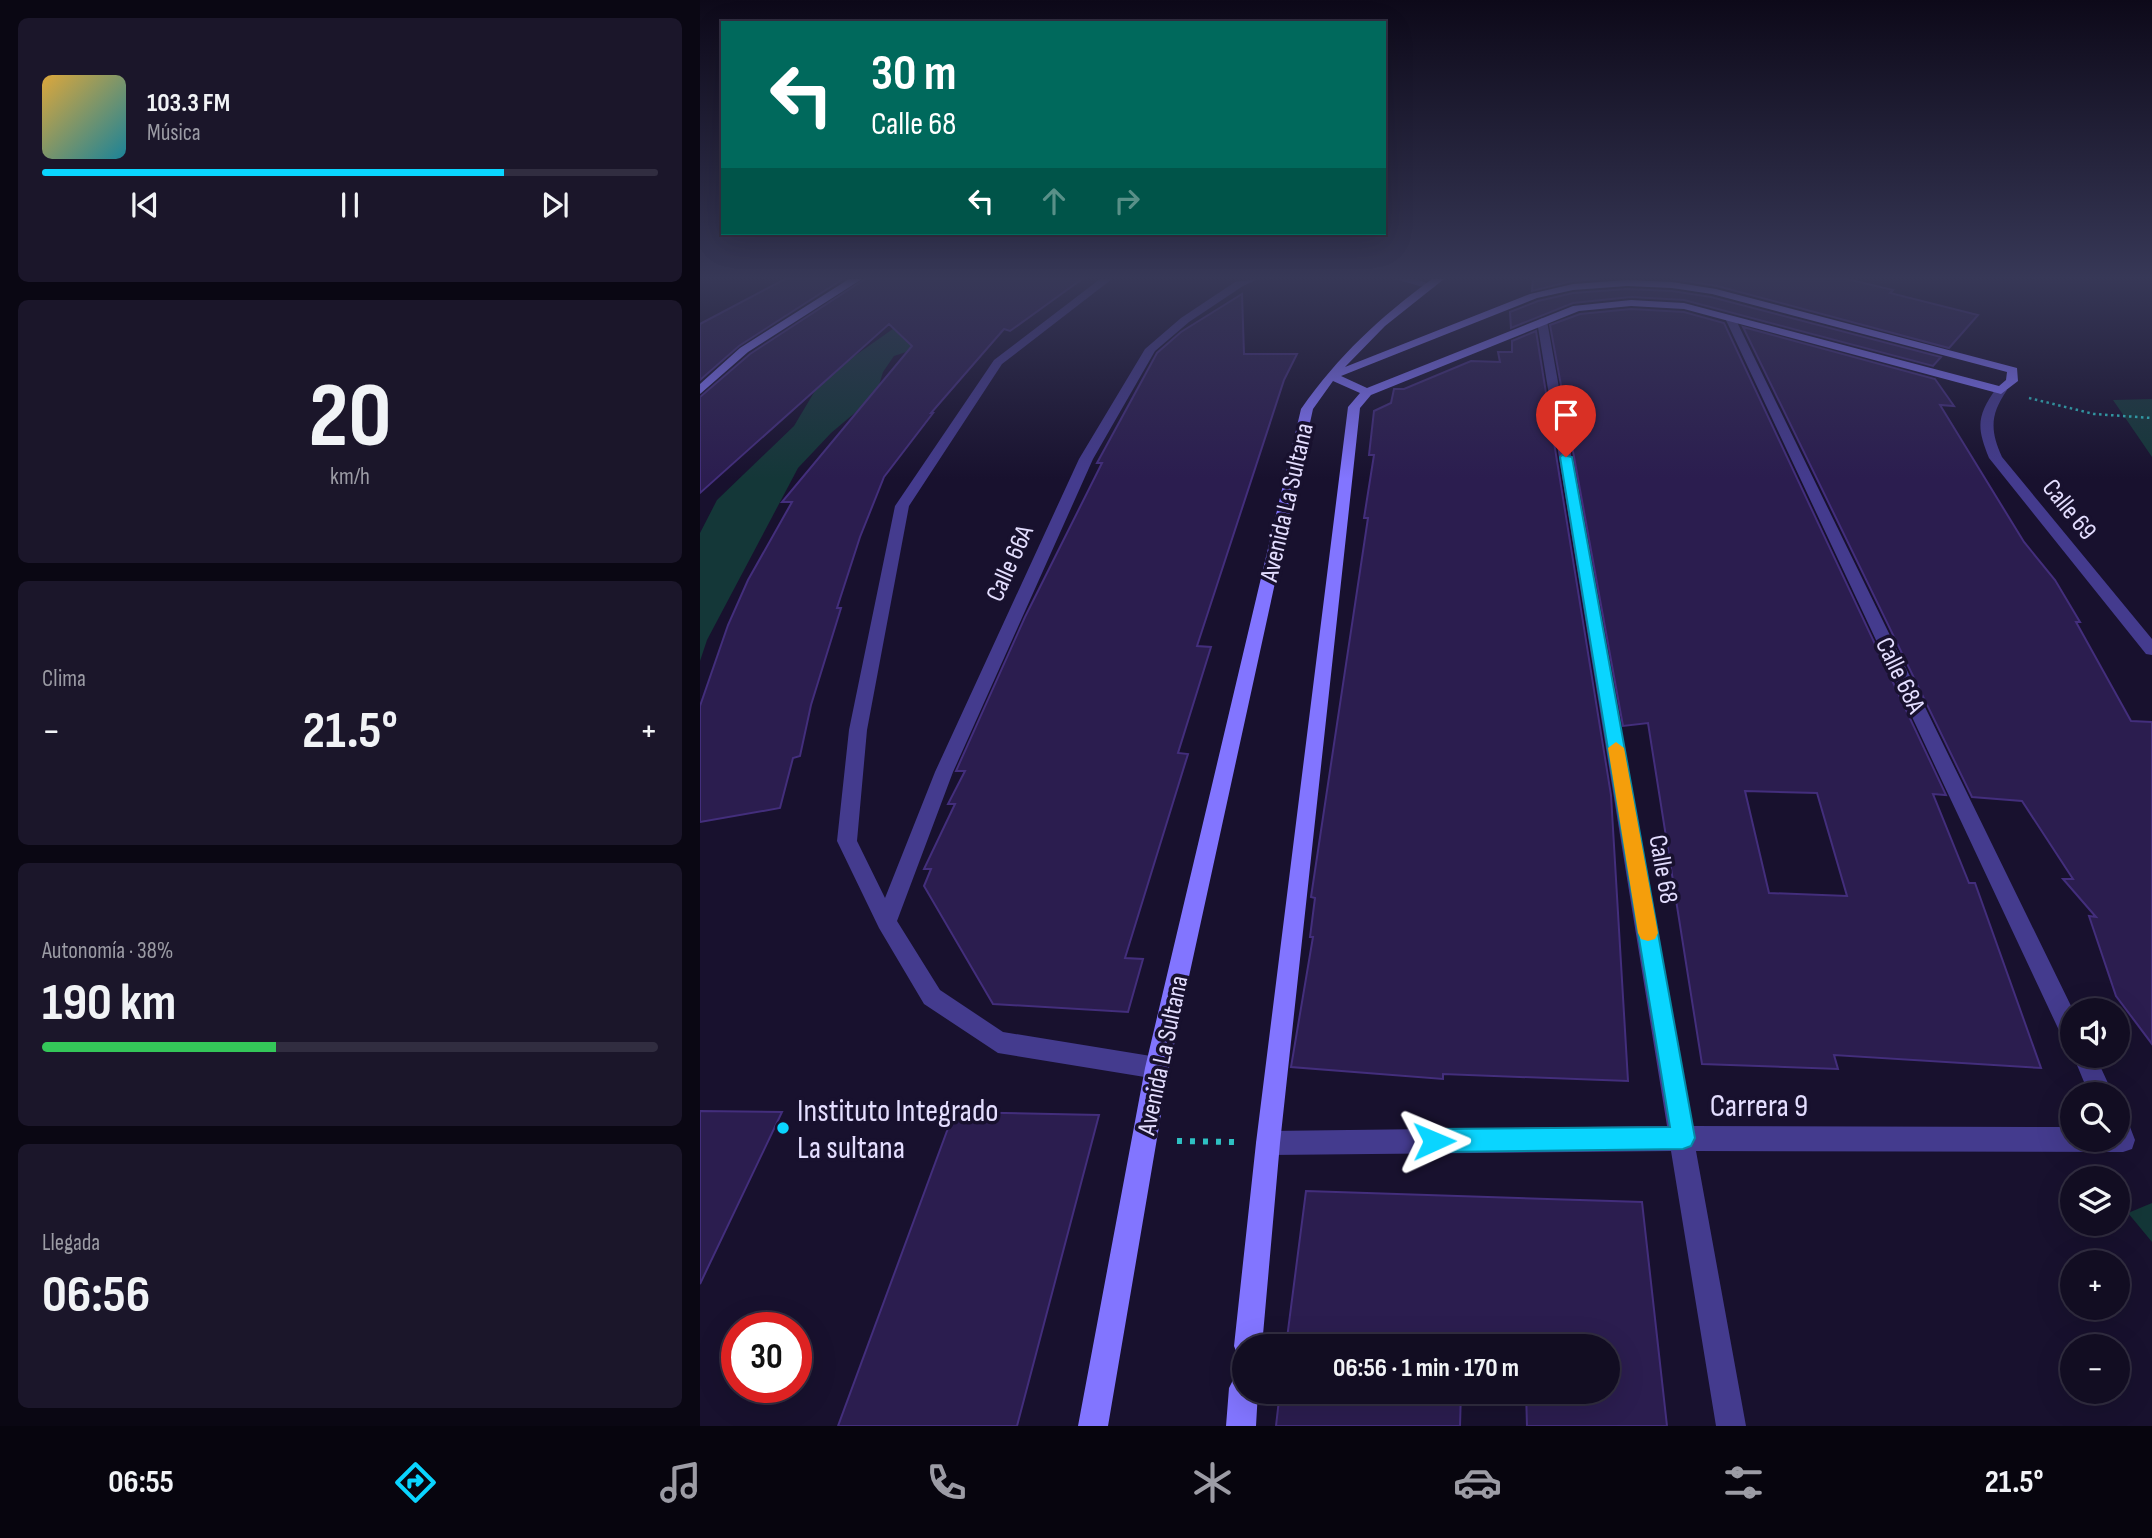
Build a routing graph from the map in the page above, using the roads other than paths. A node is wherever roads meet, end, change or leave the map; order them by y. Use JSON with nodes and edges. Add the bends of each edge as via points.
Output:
{"nodes":[{"id":1,"x":750,"y":346,"type":"edge"},
{"id":2,"x":1020,"y":346,"type":"edge"},
{"id":3,"x":1155,"y":346,"type":"edge"},
{"id":4,"x":1353,"y":346,"type":"edge"},
{"id":5,"x":1408,"y":346,"type":"edge"},
{"id":6,"x":1481,"y":346,"type":"edge"},
{"id":7,"x":1546,"y":346,"type":"edge"},
{"id":8,"x":1743,"y":346,"type":"edge"},
{"id":9,"x":1834,"y":346,"type":"edge"},
{"id":10,"x":1920,"y":346,"type":"edge"},
{"id":11,"x":1331,"y":376,"type":"junction"},
{"id":12,"x":700,"y":390,"type":"edge"},
{"id":13,"x":2001,"y":390,"type":"junction"},
{"id":14,"x":1367,"y":392,"type":"junction"},
{"id":15,"x":2152,"y":650,"type":"edge"},
{"id":16,"x":886,"y":922,"type":"junction"},
{"id":17,"x":2060,"y":1008,"type":"edge"},
{"id":18,"x":1157,"y":1068,"type":"junction"},
{"id":19,"x":2060,"y":1135,"type":"edge"},
{"id":20,"x":1683,"y":1138,"type":"junction"},
{"id":21,"x":1268,"y":1143,"type":"junction"},
{"id":22,"x":1249,"y":1334,"type":"edge"},
{"id":23,"x":1243,"y":1404,"type":"edge"},
{"id":24,"x":1093,"y":1426,"type":"edge"},
{"id":25,"x":1241,"y":1426,"type":"edge"},
{"id":26,"x":1731,"y":1426,"type":"edge"}],
"edges":[{"from":1,"to":12,"type":"street"},
{"from":2,"to":16,"type":"street","via":[[998,362],[902,506],[858,730],[847,841]]},
{"from":3,"to":16,"type":"street","name":"Calle 66A","via":[[1086,459],[944,772]]},
{"from":4,"to":11,"type":"street","name":"Avenida La Sultana"},
{"from":5,"to":11,"type":"street"},
{"from":6,"to":14,"type":"street"},
{"from":7,"to":20,"type":"street","name":"Calle 68"},
{"from":8,"to":17,"type":"street","name":"Calle 68A"},
{"from":9,"to":13,"type":"street"},
{"from":10,"to":13,"type":"street","via":[[2013,370],[2012,381]]},
{"from":11,"to":14,"type":"street"},
{"from":11,"to":18,"type":"street","name":"Avenida La Sultana","via":[[1307,409]]},
{"from":13,"to":15,"type":"street","name":"Calle 69","via":[[1990,406],[1984,431],[1996,458]]},
{"from":14,"to":21,"type":"street","name":"Avenida La Sultana","via":[[1354,407]]},
{"from":16,"to":18,"type":"street","via":[[932,997],[998,1042]]},
{"from":18,"to":24,"type":"street","name":"Avenida La Sultana"},
{"from":19,"to":20,"type":"street","name":"Carrera 9"},
{"from":20,"to":21,"type":"street","name":"Carrera 9"},
{"from":20,"to":26,"type":"street","name":"Calle 68"},
{"from":21,"to":22,"type":"street","name":"Avenida La Sultana"},
{"from":23,"to":25,"type":"street"}]}
